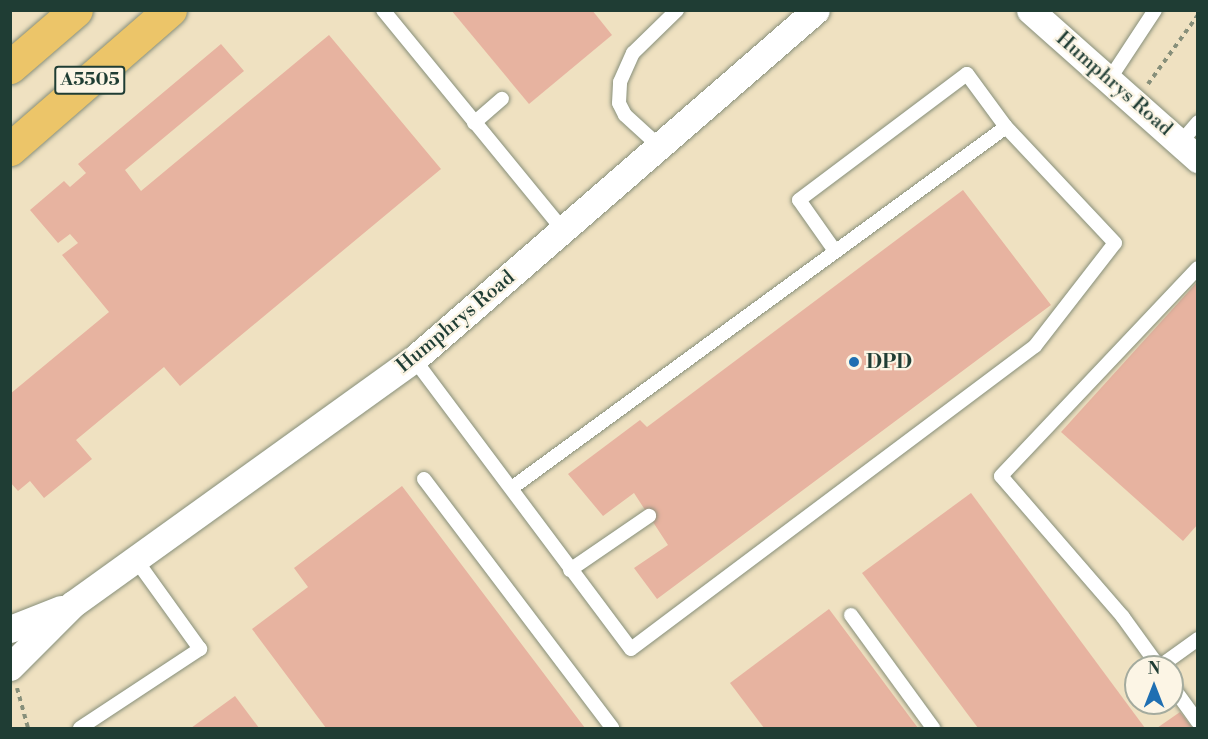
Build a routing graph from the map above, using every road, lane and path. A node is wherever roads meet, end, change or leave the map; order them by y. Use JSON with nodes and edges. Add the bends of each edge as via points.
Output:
{"nodes":[{"id":1,"x":76,"y":10,"type":"edge"},
{"id":2,"x":170,"y":10,"type":"edge"},
{"id":3,"x":383,"y":10,"type":"edge"},
{"id":4,"x":677,"y":10,"type":"edge"},
{"id":5,"x":816,"y":10,"type":"edge"},
{"id":6,"x":1030,"y":10,"type":"edge"},
{"id":7,"x":1155,"y":10,"type":"edge"},
{"id":8,"x":1197,"y":15,"type":"edge"},
{"id":9,"x":10,"y":67,"type":"edge"},
{"id":10,"x":1109,"y":80,"type":"junction"},
{"id":11,"x":502,"y":99,"type":"dead end"},
{"id":12,"x":1135,"y":101,"type":"junction"},
{"id":13,"x":1197,"y":122,"type":"edge"},
{"id":14,"x":474,"y":123,"type":"junction"},
{"id":15,"x":1006,"y":127,"type":"junction"},
{"id":16,"x":658,"y":146,"type":"junction"},
{"id":17,"x":10,"y":148,"type":"edge"},
{"id":18,"x":1189,"y":151,"type":"edge"},
{"id":19,"x":563,"y":230,"type":"junction"},
{"id":20,"x":835,"y":251,"type":"junction"},
{"id":21,"x":1197,"y":268,"type":"edge"},
{"id":22,"x":414,"y":359,"type":"junction"},
{"id":23,"x":424,"y":479,"type":"dead end"},
{"id":24,"x":513,"y":487,"type":"junction"},
{"id":25,"x":649,"y":516,"type":"dead end"},
{"id":26,"x":136,"y":560,"type":"junction"},
{"id":27,"x":570,"y":570,"type":"junction"},
{"id":28,"x":74,"y":604,"type":"junction"},
{"id":29,"x":851,"y":615,"type":"dead end"},
{"id":30,"x":10,"y":629,"type":"edge"},
{"id":31,"x":1197,"y":639,"type":"edge"},
{"id":32,"x":1150,"y":655,"type":"edge"},
{"id":33,"x":1175,"y":655,"type":"edge"},
{"id":34,"x":13,"y":673,"type":"edge"},
{"id":35,"x":1184,"y":703,"type":"edge"},
{"id":36,"x":1197,"y":722,"type":"edge"},
{"id":37,"x":28,"y":729,"type":"edge"},
{"id":38,"x":80,"y":729,"type":"edge"},
{"id":39,"x":612,"y":729,"type":"edge"},
{"id":40,"x":933,"y":729,"type":"edge"}],
"edges":[{"from":1,"to":9,"type":"main road","number":"A5505"},
{"from":2,"to":17,"type":"main road","number":"A5505"},
{"from":3,"to":14,"type":"lane"},
{"from":4,"to":16,"type":"lane","via":[[633,53],[620,82],[619,103],[625,115]]},
{"from":5,"to":16,"type":"street","name":"Humphrys Road"},
{"from":6,"to":10,"type":"street","name":"Humphrys Road"},
{"from":7,"to":10,"type":"lane"},
{"from":8,"to":12,"type":"path"},
{"from":10,"to":12,"type":"street","name":"Humphrys Road"},
{"from":11,"to":14,"type":"lane"},
{"from":12,"to":18,"type":"street","name":"Humphrys Road"},
{"from":13,"to":18,"type":"lane"},
{"from":14,"to":19,"type":"lane"},
{"from":15,"to":20,"type":"lane"},
{"from":15,"to":20,"type":"lane","via":[[967,74],[799,200]]},
{"from":15,"to":27,"type":"lane","via":[[1115,243],[1035,346],[631,649]]},
{"from":16,"to":19,"type":"street","name":"Humphrys Road"},
{"from":19,"to":22,"type":"street","name":"Humphrys Road"},
{"from":20,"to":24,"type":"lane"},
{"from":21,"to":32,"type":"lane","via":[[1001,476],[1123,617]]},
{"from":22,"to":24,"type":"lane"},
{"from":22,"to":26,"type":"street","name":"Humphrys Road"},
{"from":23,"to":39,"type":"lane"},
{"from":24,"to":27,"type":"lane"},
{"from":25,"to":27,"type":"lane"},
{"from":26,"to":28,"type":"street","name":"Humphrys Road"},
{"from":26,"to":38,"type":"lane","via":[[200,649]]},
{"from":28,"to":30,"type":"street","name":"Humphrys Road"},
{"from":28,"to":34,"type":"street","name":"Humphrys Road"},
{"from":29,"to":40,"type":"lane"},
{"from":31,"to":33,"type":"lane"},
{"from":34,"to":37,"type":"path"},
{"from":35,"to":36,"type":"lane"}]}
